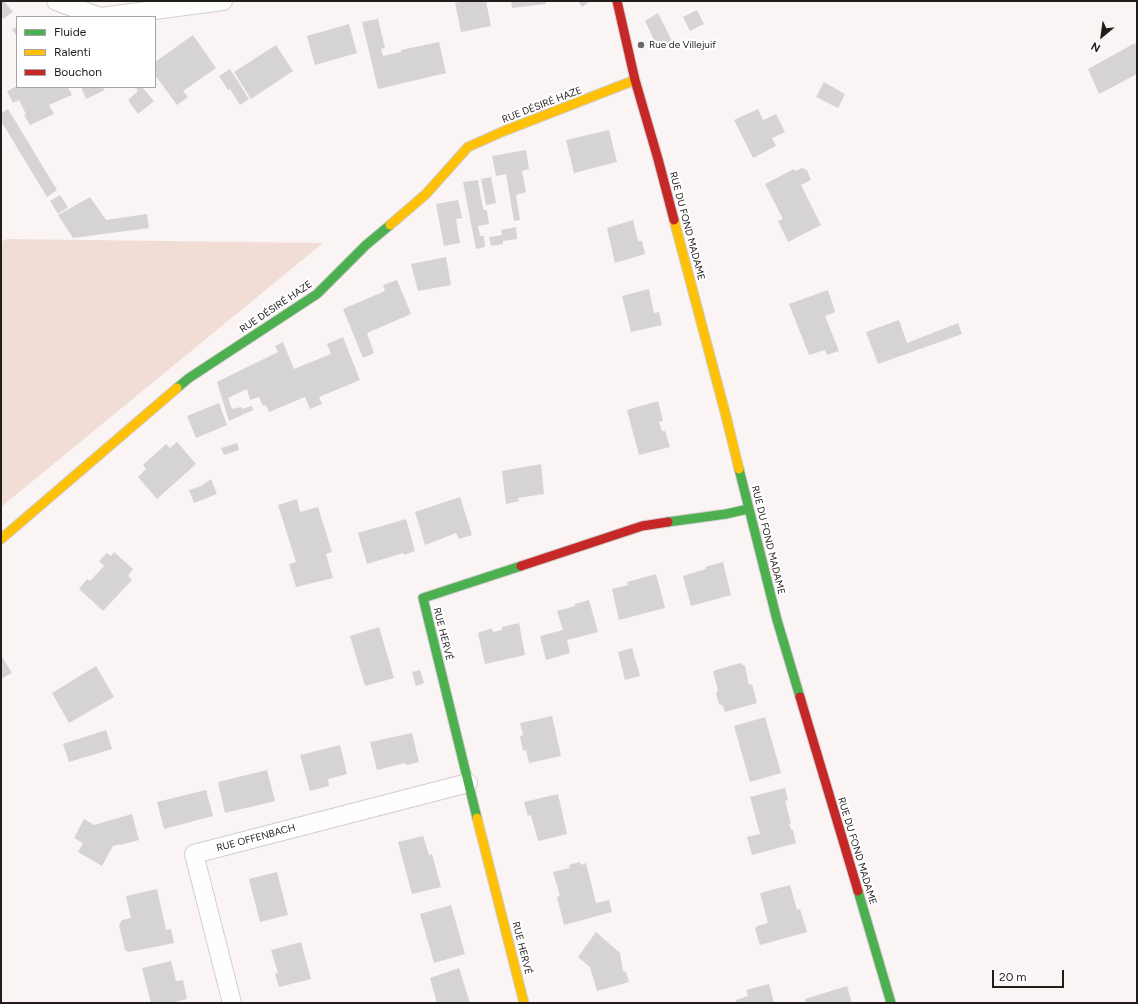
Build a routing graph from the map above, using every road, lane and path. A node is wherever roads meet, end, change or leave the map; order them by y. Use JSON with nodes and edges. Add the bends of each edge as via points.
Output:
{"nodes":[{"id":1,"x":56,"y":1,"type":"edge"},
{"id":2,"x":223,"y":1,"type":"edge"},
{"id":3,"x":617,"y":1,"type":"edge"},
{"id":4,"x":98,"y":16,"type":"edge"},
{"id":5,"x":109,"y":16,"type":"edge"},
{"id":6,"x":635,"y":80,"type":"junction"},
{"id":7,"x":748,"y":509,"type":"junction"},
{"id":8,"x":1,"y":540,"type":"edge"},
{"id":9,"x":468,"y":783,"type":"junction"},
{"id":10,"x":232,"y":1003,"type":"edge"},
{"id":11,"x":524,"y":1003,"type":"edge"},
{"id":12,"x":891,"y":1003,"type":"edge"}],
"edges":[{"from":1,"to":4,"type":"street"},
{"from":2,"to":5,"type":"street"},
{"from":3,"to":6,"type":"street","name":"RUE DU FOND MADAME"},
{"from":6,"to":7,"type":"street","name":"RUE DU FOND MADAME","via":[[726,416]]},
{"from":6,"to":8,"type":"street","name":"RUE DÉSIRÉ HAZE","via":[[468,147],[426,194],[366,244],[317,294],[190,378]]},
{"from":7,"to":9,"type":"street","name":"RUE HERVÉ","via":[[642,526],[423,598]]},
{"from":7,"to":12,"type":"street","name":"RUE DU FOND MADAME","via":[[779,627]]},
{"from":9,"to":10,"type":"street","name":"RUE OFFENBACH","via":[[194,854]]},
{"from":9,"to":11,"type":"street","name":"RUE HERVÉ"}]}
